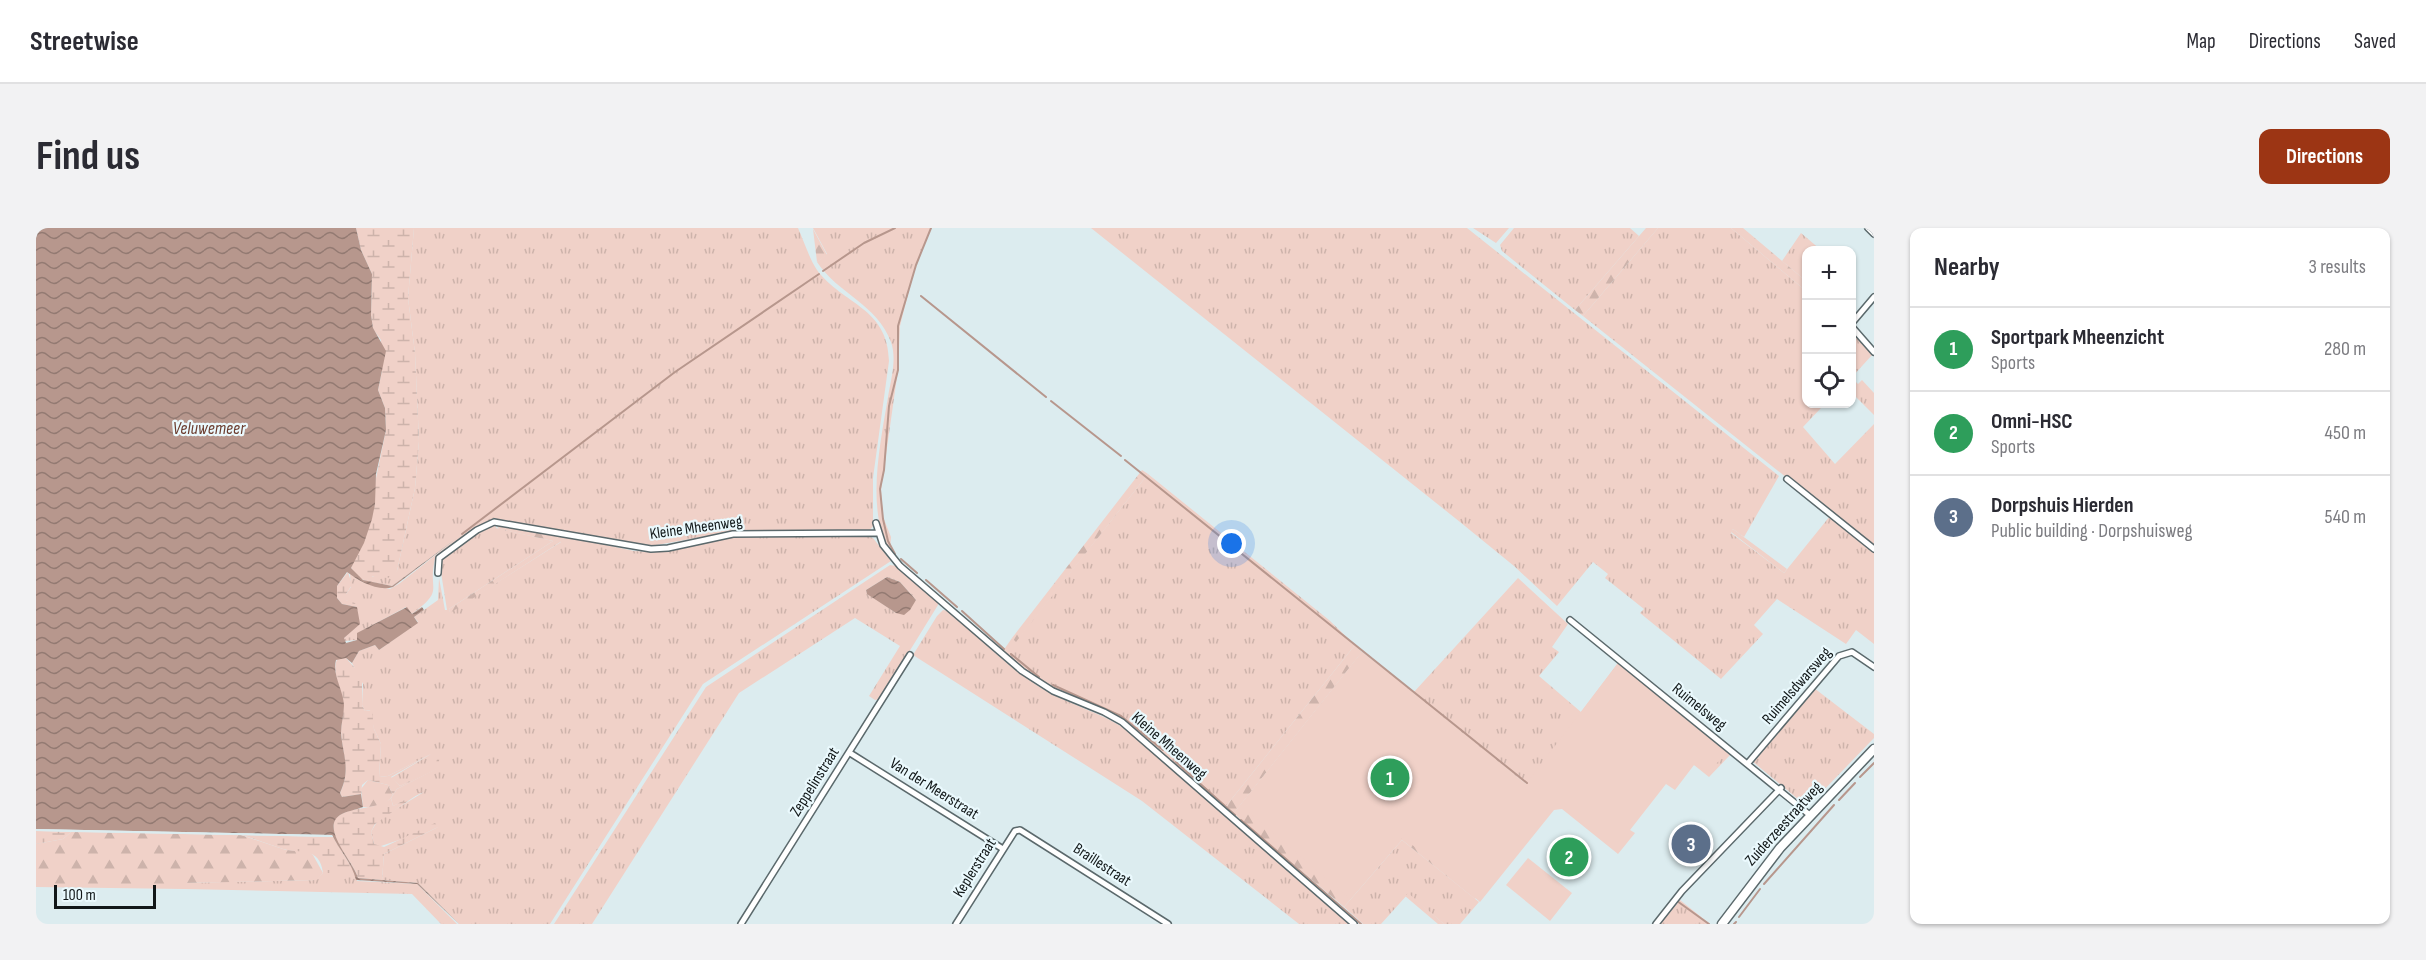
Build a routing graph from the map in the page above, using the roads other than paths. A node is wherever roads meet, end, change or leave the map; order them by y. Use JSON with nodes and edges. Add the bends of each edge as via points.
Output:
{"nodes":[{"id":1,"x":1868,"y":228,"type":"edge"},
{"id":2,"x":1874,"y":234,"type":"edge"},
{"id":3,"x":1874,"y":297,"type":"edge"},
{"id":4,"x":1856,"y":319,"type":"edge"},
{"id":5,"x":1856,"y":331,"type":"edge"},
{"id":6,"x":1874,"y":352,"type":"edge"},
{"id":7,"x":1787,"y":479,"type":"dead end"},
{"id":8,"x":876,"y":523,"type":"dead end"},
{"id":9,"x":878,"y":533,"type":"junction"},
{"id":10,"x":1874,"y":549,"type":"edge"},
{"id":11,"x":438,"y":573,"type":"dead end"},
{"id":12,"x":1570,"y":620,"type":"dead end"},
{"id":13,"x":910,"y":655,"type":"dead end"},
{"id":14,"x":1874,"y":667,"type":"edge"},
{"id":15,"x":1874,"y":749,"type":"edge"},
{"id":16,"x":850,"y":753,"type":"junction"},
{"id":17,"x":1748,"y":763,"type":"junction"},
{"id":18,"x":1781,"y":788,"type":"junction"},
{"id":19,"x":1811,"y":816,"type":"junction"},
{"id":20,"x":1020,"y":830,"type":"joint"},
{"id":21,"x":1003,"y":849,"type":"junction"},
{"id":22,"x":741,"y":924,"type":"edge"},
{"id":23,"x":956,"y":924,"type":"edge"},
{"id":24,"x":1168,"y":924,"type":"edge"},
{"id":25,"x":1354,"y":924,"type":"edge"},
{"id":26,"x":1656,"y":924,"type":"edge"},
{"id":27,"x":1722,"y":924,"type":"edge"}],
"edges":[{"from":1,"to":2,"type":"street"},
{"from":3,"to":4,"type":"street"},
{"from":5,"to":6,"type":"street"},
{"from":7,"to":10,"type":"street"},
{"from":8,"to":9,"type":"street","name":"Kleine Mheenweg"},
{"from":9,"to":11,"type":"street","name":"Kleine Mheenweg","via":[[733,534],[668,548],[644,549],[494,522],[439,558]]},
{"from":9,"to":25,"type":"street","name":"Kleine Mheenweg","via":[[900,566],[1022,671],[1042,686],[1104,712],[1134,732]]},
{"from":12,"to":17,"type":"street","name":"Ruimelsweg"},
{"from":13,"to":16,"type":"street","name":"Zeppelinstraat"},
{"from":14,"to":17,"type":"street","name":"Ruimelsdwarsweg","via":[[1852,652],[1839,656]]},
{"from":15,"to":19,"type":"main road","name":"Zuiderzeestraatweg"},
{"from":16,"to":21,"type":"street","name":"Van der Meerstraat"},
{"from":16,"to":22,"type":"street","name":"Zeppelinstraat"},
{"from":17,"to":18,"type":"street","name":"Ruimelsweg"},
{"from":18,"to":19,"type":"street","name":"Ruimelsweg"},
{"from":18,"to":26,"type":"street"},
{"from":19,"to":27,"type":"main road","name":"Zuiderzeestraatweg","via":[[1773,857]]},
{"from":20,"to":21,"type":"street","name":"Keplerstraat","via":[[1015,831]]},
{"from":20,"to":24,"type":"street","name":"Braillestraat"},
{"from":21,"to":23,"type":"street","name":"Keplerstraat"}]}
